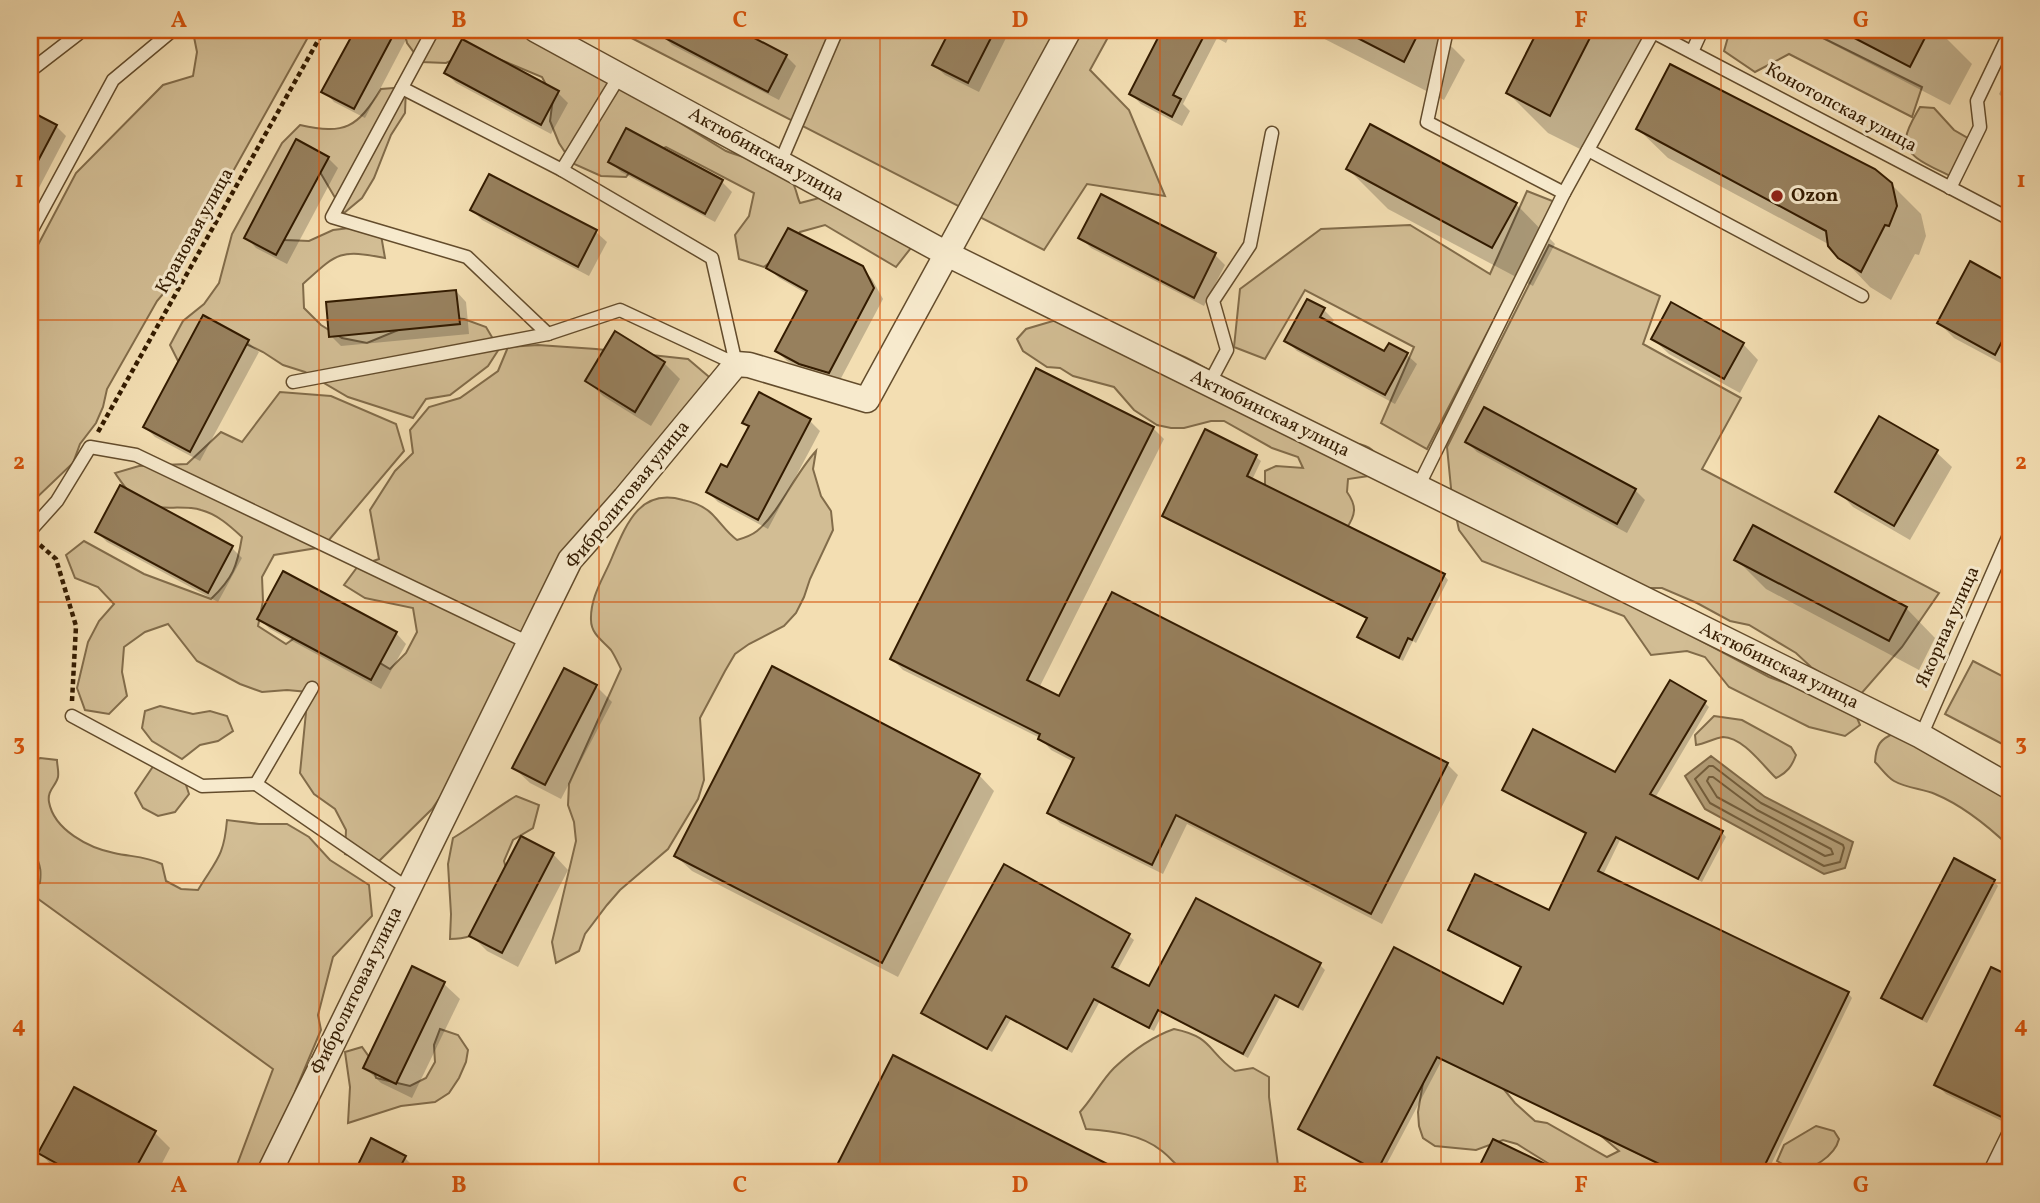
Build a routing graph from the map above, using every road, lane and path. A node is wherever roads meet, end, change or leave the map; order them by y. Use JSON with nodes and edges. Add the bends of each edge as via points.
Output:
{"nodes":[{"id":1,"x":173,"y":30,"type":"edge"},
{"id":2,"x":324,"y":30,"type":"edge"},
{"id":3,"x":433,"y":30,"type":"edge"},
{"id":4,"x":536,"y":30,"type":"edge"},
{"id":5,"x":837,"y":30,"type":"edge"},
{"id":6,"x":1069,"y":30,"type":"edge"},
{"id":7,"x":1447,"y":30,"type":"edge"},
{"id":8,"x":1702,"y":30,"type":"edge"},
{"id":9,"x":2010,"y":32,"type":"edge"},
{"id":10,"x":78,"y":34,"type":"dead end"},
{"id":11,"x":1692,"y":52,"type":"junction"},
{"id":12,"x":30,"y":71,"type":"edge"},
{"id":13,"x":620,"y":75,"type":"junction"},
{"id":14,"x":402,"y":88,"type":"junction"},
{"id":15,"x":1272,"y":133,"type":"dead end"},
{"id":16,"x":1588,"y":150,"type":"junction"},
{"id":17,"x":780,"y":163,"type":"junction"},
{"id":18,"x":562,"y":170,"type":"junction"},
{"id":19,"x":1950,"y":188,"type":"junction"},
{"id":20,"x":1564,"y":193,"type":"junction"},
{"id":21,"x":2010,"y":219,"type":"edge"},
{"id":22,"x":30,"y":233,"type":"edge"},
{"id":23,"x":947,"y":254,"type":"junction"},
{"id":24,"x":1862,"y":296,"type":"dead end"},
{"id":25,"x":548,"y":334,"type":"junction"},
{"id":26,"x":736,"y":364,"type":"junction"},
{"id":27,"x":293,"y":382,"type":"dead end"},
{"id":28,"x":1209,"y":384,"type":"junction"},
{"id":29,"x":90,"y":447,"type":"junction"},
{"id":30,"x":1418,"y":487,"type":"junction"},
{"id":31,"x":30,"y":531,"type":"edge"},
{"id":32,"x":2010,"y":533,"type":"edge"},
{"id":33,"x":38,"y":544,"type":"dead end"},
{"id":34,"x":529,"y":643,"type":"junction"},
{"id":35,"x":312,"y":688,"type":"dead end"},
{"id":36,"x":72,"y":716,"type":"joint"},
{"id":37,"x":1921,"y":736,"type":"junction"},
{"id":38,"x":256,"y":784,"type":"junction"},
{"id":39,"x":2010,"y":787,"type":"edge"},
{"id":40,"x":407,"y":888,"type":"junction"},
{"id":41,"x":2010,"y":1130,"type":"edge"},
{"id":42,"x":269,"y":1173,"type":"edge"},
{"id":43,"x":1989,"y":1173,"type":"edge"}],
"edges":[{"from":1,"to":22,"type":"lane","via":[[113,80]]},
{"from":2,"to":29,"type":"path","name":"Крановая улица"},
{"from":3,"to":14,"type":"lane"},
{"from":4,"to":13,"type":"street","name":"Актюбинская улица"},
{"from":5,"to":17,"type":"lane"},
{"from":6,"to":23,"type":"street"},
{"from":7,"to":20,"type":"lane","via":[[1427,122]]},
{"from":8,"to":11,"type":"lane"},
{"from":9,"to":19,"type":"lane","via":[[1977,101],[1980,127]]},
{"from":10,"to":12,"type":"lane"},
{"from":11,"to":16,"type":"lane","name":"Конотопская улица","via":[[1653,32]]},
{"from":11,"to":19,"type":"lane","name":"Конотопская улица"},
{"from":13,"to":17,"type":"street","name":"Актюбинская улица"},
{"from":13,"to":18,"type":"lane"},
{"from":14,"to":18,"type":"lane"},
{"from":14,"to":25,"type":"lane","via":[[332,217],[467,257]]},
{"from":15,"to":28,"type":"lane","via":[[1250,245],[1213,301],[1227,351]]},
{"from":16,"to":20,"type":"lane"},
{"from":16,"to":24,"type":"lane"},
{"from":17,"to":23,"type":"street","name":"Актюбинская улица"},
{"from":18,"to":26,"type":"lane","via":[[712,258]]},
{"from":19,"to":21,"type":"lane","name":"Конотопская улица"},
{"from":20,"to":30,"type":"lane"},
{"from":23,"to":26,"type":"street","via":[[867,400]]},
{"from":23,"to":28,"type":"street","name":"Актюбинская улица"},
{"from":25,"to":26,"type":"lane","via":[[620,310]]},
{"from":25,"to":27,"type":"lane"},
{"from":26,"to":34,"type":"street","name":"Фибролитовая улица","via":[[570,560]]},
{"from":28,"to":30,"type":"street","name":"Актюбинская улица"},
{"from":29,"to":31,"type":"lane","via":[[57,501]]},
{"from":29,"to":34,"type":"lane","via":[[136,455]]},
{"from":30,"to":37,"type":"street","name":"Актюбинская улица"},
{"from":32,"to":37,"type":"lane","name":"Якорная улица"},
{"from":33,"to":36,"type":"path","via":[[56,559],[75,626]]},
{"from":34,"to":40,"type":"street","name":"Фибролитовая улица"},
{"from":35,"to":38,"type":"lane"},
{"from":36,"to":38,"type":"lane","via":[[202,786]]},
{"from":37,"to":39,"type":"street","name":"Актюбинская улица"},
{"from":38,"to":40,"type":"lane"},
{"from":40,"to":42,"type":"street","name":"Фибролитовая улица"},
{"from":41,"to":43,"type":"lane"}]}
